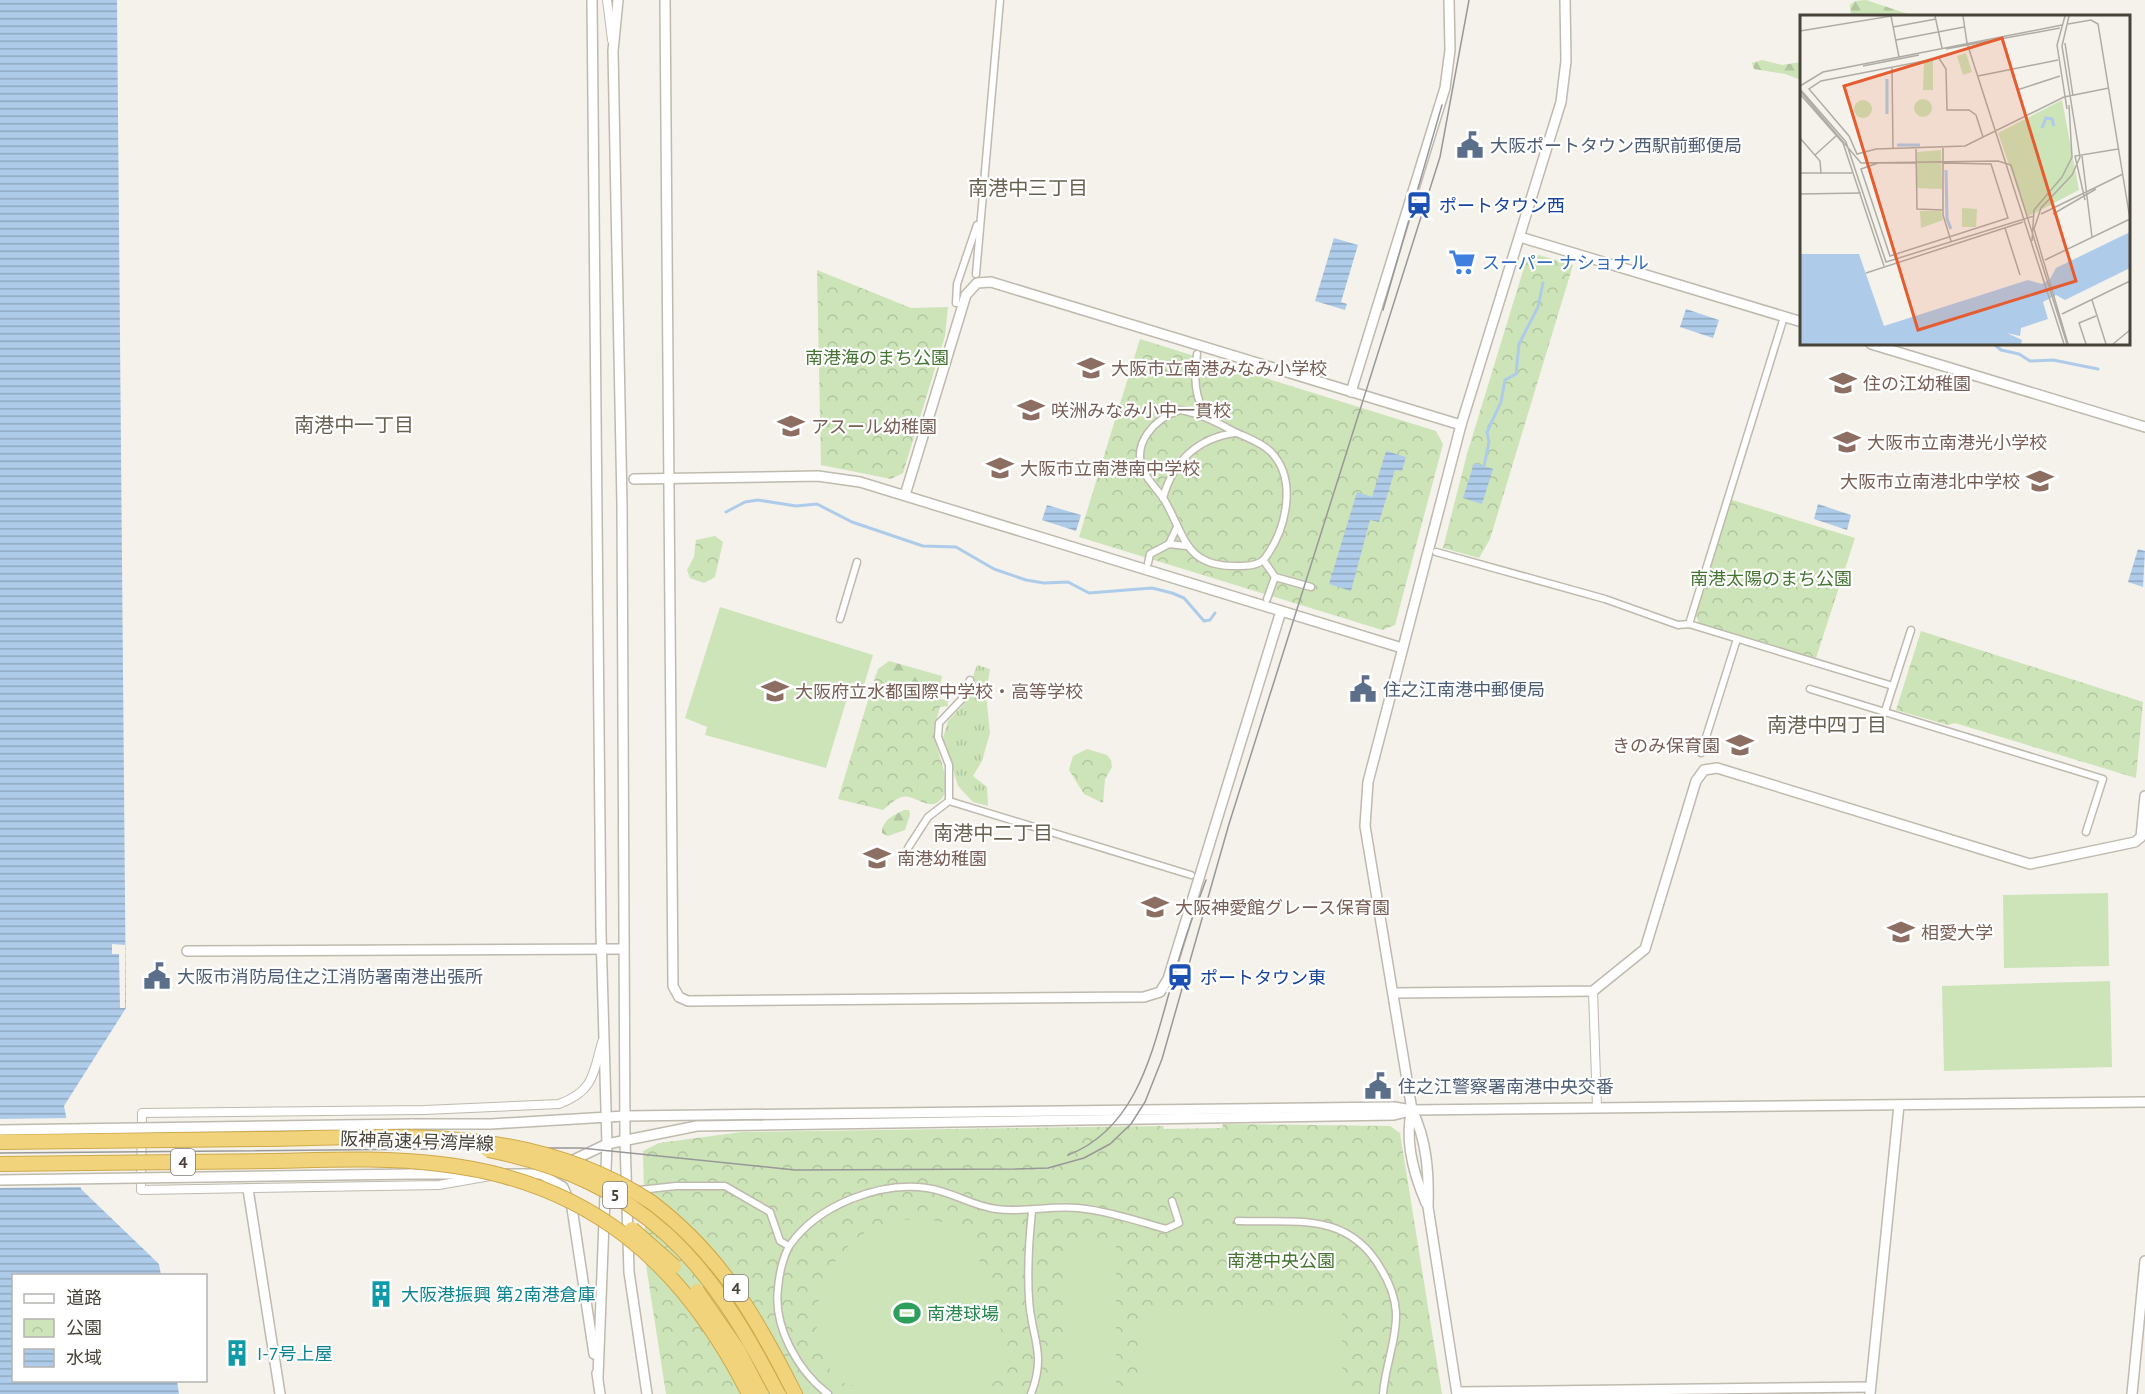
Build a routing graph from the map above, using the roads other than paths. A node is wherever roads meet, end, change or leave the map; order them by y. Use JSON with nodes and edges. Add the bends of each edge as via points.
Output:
{"nodes":[{"id":1,"x":592,"y":0,"type":"edge"},
{"id":2,"x":607,"y":0,"type":"edge"},
{"id":3,"x":618,"y":0,"type":"edge"},
{"id":4,"x":665,"y":0,"type":"edge"},
{"id":5,"x":1000,"y":0,"type":"edge"},
{"id":6,"x":1449,"y":0,"type":"edge"},
{"id":7,"x":1565,"y":0,"type":"edge"},
{"id":8,"x":613,"y":51,"type":"junction"},
{"id":9,"x":979,"y":219,"type":"junction"},
{"id":10,"x":1520,"y":237,"type":"junction"},
{"id":11,"x":976,"y":274,"type":"dead end"},
{"id":12,"x":956,"y":303,"type":"dead end"},
{"id":13,"x":1784,"y":317,"type":"junction"},
{"id":14,"x":1800,"y":321,"type":"edge"},
{"id":15,"x":1874,"y":345,"type":"edge"},
{"id":16,"x":1197,"y":354,"type":"dead end"},
{"id":17,"x":1351,"y":392,"type":"junction"},
{"id":18,"x":1207,"y":418,"type":"junction"},
{"id":19,"x":1461,"y":425,"type":"junction"},
{"id":20,"x":2145,"y":427,"type":"edge"},
{"id":21,"x":1236,"y":433,"type":"junction"},
{"id":22,"x":670,"y":478,"type":"junction"},
{"id":23,"x":634,"y":479,"type":"dead end"},
{"id":24,"x":905,"y":495,"type":"junction"},
{"id":25,"x":1163,"y":498,"type":"junction"},
{"id":26,"x":1176,"y":529,"type":"junction"},
{"id":27,"x":1169,"y":544,"type":"junction"},
{"id":28,"x":1186,"y":546,"type":"junction"},
{"id":29,"x":1437,"y":552,"type":"dead end"},
{"id":30,"x":1264,"y":561,"type":"junction"},
{"id":31,"x":857,"y":562,"type":"dead end"},
{"id":32,"x":1148,"y":563,"type":"dead end"},
{"id":33,"x":1275,"y":577,"type":"junction"},
{"id":34,"x":1311,"y":587,"type":"dead end"},
{"id":35,"x":1267,"y":599,"type":"dead end"},
{"id":36,"x":1281,"y":611,"type":"junction"},
{"id":37,"x":840,"y":619,"type":"dead end"},
{"id":38,"x":1689,"y":624,"type":"junction"},
{"id":39,"x":1911,"y":630,"type":"dead end"},
{"id":40,"x":1737,"y":639,"type":"junction"},
{"id":41,"x":1402,"y":648,"type":"junction"},
{"id":42,"x":970,"y":680,"type":"dead end"},
{"id":43,"x":1893,"y":686,"type":"junction"},
{"id":44,"x":1810,"y":689,"type":"dead end"},
{"id":45,"x":1885,"y":711,"type":"junction"},
{"id":46,"x":1701,"y":753,"type":"dead end"},
{"id":47,"x":2145,"y":796,"type":"edge"},
{"id":48,"x":949,"y":801,"type":"junction"},
{"id":49,"x":2086,"y":832,"type":"dead end"},
{"id":50,"x":908,"y":848,"type":"dead end"},
{"id":51,"x":1191,"y":875,"type":"dead end"},
{"id":52,"x":622,"y":949,"type":"junction"},
{"id":53,"x":602,"y":950,"type":"junction"},
{"id":54,"x":187,"y":951,"type":"dead end"},
{"id":55,"x":1593,"y":991,"type":"junction"},
{"id":56,"x":1393,"y":993,"type":"junction"},
{"id":57,"x":603,"y":1038,"type":"junction"},
{"id":58,"x":2145,"y":1102,"type":"edge"},
{"id":59,"x":1899,"y":1105,"type":"junction"},
{"id":60,"x":1597,"y":1107,"type":"junction"},
{"id":61,"x":1413,"y":1110,"type":"junction"},
{"id":62,"x":625,"y":1116,"type":"junction"},
{"id":63,"x":605,"y":1117,"type":"junction"},
{"id":64,"x":0,"y":1130,"type":"edge"},
{"id":65,"x":364,"y":1138,"type":"junction"},
{"id":66,"x":625,"y":1139,"type":"junction"},
{"id":67,"x":0,"y":1142,"type":"edge"},
{"id":68,"x":607,"y":1144,"type":"junction"},
{"id":69,"x":366,"y":1160,"type":"junction"},
{"id":70,"x":0,"y":1164,"type":"edge"},
{"id":71,"x":503,"y":1174,"type":"junction"},
{"id":72,"x":538,"y":1174,"type":"junction"},
{"id":73,"x":0,"y":1180,"type":"edge"},
{"id":74,"x":248,"y":1189,"type":"junction"},
{"id":75,"x":639,"y":1190,"type":"dead end"},
{"id":76,"x":1172,"y":1201,"type":"dead end"},
{"id":77,"x":1032,"y":1211,"type":"junction"},
{"id":78,"x":1238,"y":1221,"type":"dead end"},
{"id":79,"x":789,"y":1246,"type":"junction"},
{"id":80,"x":2145,"y":1262,"type":"edge"},
{"id":81,"x":598,"y":1377,"type":"junction"},
{"id":82,"x":1870,"y":1390,"type":"edge"},
{"id":83,"x":1689,"y":1392,"type":"edge"},
{"id":84,"x":1457,"y":1393,"type":"edge"},
{"id":85,"x":280,"y":1394,"type":"edge"},
{"id":86,"x":600,"y":1394,"type":"edge"},
{"id":87,"x":647,"y":1394,"type":"edge"},
{"id":88,"x":749,"y":1394,"type":"edge"},
{"id":89,"x":761,"y":1394,"type":"edge"},
{"id":90,"x":778,"y":1394,"type":"edge"},
{"id":91,"x":795,"y":1394,"type":"edge"},
{"id":92,"x":828,"y":1394,"type":"edge"},
{"id":93,"x":1031,"y":1394,"type":"edge"},
{"id":94,"x":1383,"y":1394,"type":"edge"},
{"id":95,"x":2132,"y":1394,"type":"edge"}],
"edges":[{"from":1,"to":53,"type":"street"},
{"from":2,"to":8,"type":"street"},
{"from":3,"to":8,"type":"street"},
{"from":4,"to":22,"type":"street"},
{"from":5,"to":9,"type":"street"},
{"from":6,"to":17,"type":"street","via":[[1450,50],[1444,88]]},
{"from":7,"to":10,"type":"street","via":[[1566,61],[1561,102]]},
{"from":8,"to":52,"type":"street","via":[[622,516]]},
{"from":9,"to":11,"type":"street"},
{"from":9,"to":12,"type":"street","via":[[957,284]]},
{"from":10,"to":13,"type":"street"},
{"from":10,"to":19,"type":"street"},
{"from":13,"to":14,"type":"street"},
{"from":13,"to":38,"type":"street"},
{"from":15,"to":20,"type":"street"},
{"from":16,"to":18,"type":"street","via":[[1195,390]]},
{"from":17,"to":19,"type":"street"},
{"from":17,"to":24,"type":"street","via":[[992,282],[976,283],[966,295]]},
{"from":18,"to":21,"type":"street"},
{"from":18,"to":25,"type":"street","via":[[1180,410],[1161,419],[1144,437],[1142,469]]},
{"from":19,"to":41,"type":"street"},
{"from":21,"to":25,"type":"street","via":[[1203,441],[1187,455],[1168,480]]},
{"from":21,"to":30,"type":"street","via":[[1272,453],[1286,485],[1287,506]]},
{"from":22,"to":23,"type":"street"},
{"from":22,"to":24,"type":"street","via":[[818,476],[860,482]]},
{"from":22,"to":36,"type":"street","via":[[673,986],[679,997],[688,1001],[1144,997],[1160,992],[1168,979]]},
{"from":24,"to":36,"type":"street"},
{"from":25,"to":26,"type":"street"},
{"from":26,"to":27,"type":"street"},
{"from":26,"to":28,"type":"street"},
{"from":27,"to":28,"type":"street"},
{"from":27,"to":32,"type":"street","via":[[1150,554]]},
{"from":28,"to":30,"type":"street","via":[[1212,563],[1234,567]]},
{"from":29,"to":38,"type":"street","via":[[1678,625]]},
{"from":30,"to":33,"type":"street"},
{"from":31,"to":37,"type":"street"},
{"from":33,"to":34,"type":"street"},
{"from":33,"to":35,"type":"street"},
{"from":36,"to":41,"type":"street"},
{"from":38,"to":40,"type":"street"},
{"from":39,"to":43,"type":"street"},
{"from":40,"to":43,"type":"street"},
{"from":40,"to":46,"type":"street"},
{"from":41,"to":56,"type":"street","via":[[1368,782],[1365,826]]},
{"from":42,"to":48,"type":"street","via":[[961,700],[939,723],[938,737],[949,765]]},
{"from":43,"to":45,"type":"street"},
{"from":44,"to":45,"type":"street"},
{"from":45,"to":49,"type":"street","via":[[2103,779]]},
{"from":47,"to":55,"type":"street","via":[[2141,837],[2135,842],[2030,864],[1717,768],[1704,770],[1696,781],[1645,949]]},
{"from":48,"to":50,"type":"street","via":[[928,817]]},
{"from":48,"to":51,"type":"street"},
{"from":52,"to":53,"type":"street"},
{"from":52,"to":62,"type":"street"},
{"from":53,"to":54,"type":"street"},
{"from":53,"to":57,"type":"street"},
{"from":55,"to":56,"type":"street"},
{"from":55,"to":60,"type":"street"},
{"from":56,"to":61,"type":"street"},
{"from":57,"to":63,"type":"street"},
{"from":57,"to":74,"type":"street","via":[[585,1090],[559,1104],[424,1110],[142,1113],[141,1190]]},
{"from":58,"to":59,"type":"street"},
{"from":59,"to":60,"type":"street"},
{"from":59,"to":82,"type":"street"},
{"from":60,"to":61,"type":"street"},
{"from":61,"to":62,"type":"street","via":[[1372,1107]]},
{"from":61,"to":66,"type":"street","via":[[1394,1115],[697,1126]]},
{"from":61,"to":84,"type":"street","via":[[1408,1127],[1416,1180],[1428,1207]]},
{"from":62,"to":63,"type":"street"},
{"from":62,"to":66,"type":"street"},
{"from":63,"to":64,"type":"street","bridge":true,"via":[[490,1124]]},
{"from":63,"to":68,"type":"street"},
{"from":65,"to":67,"type":"highway","name":"阪神高速4号湾岸線","number":"4","bridge":true},
{"from":65,"to":90,"type":"highway","number":"5","bridge":true,"via":[[462,1146],[505,1154],[564,1171],[619,1197],[668,1235],[711,1282],[743,1328]]},
{"from":65,"to":91,"type":"highway","name":"阪神高速4号湾岸線","number":"4","bridge":true,"via":[[495,1142],[578,1165],[637,1193],[682,1226],[719,1266],[760,1326]]},
{"from":66,"to":68,"type":"street"},
{"from":66,"to":87,"type":"street","via":[[629,1272]]},
{"from":68,"to":72,"type":"street"},
{"from":68,"to":81,"type":"street"},
{"from":69,"to":70,"type":"highway","name":"阪神高速4号湾岸線","number":"4","bridge":true},
{"from":69,"to":88,"type":"highway","name":"阪神高速4号湾岸線","number":"4","bridge":true,"via":[[481,1170],[543,1190],[600,1217],[642,1249],[680,1286],[721,1342]]},
{"from":69,"to":89,"type":"highway","number":"5","bridge":true,"via":[[438,1160],[483,1165],[543,1182],[598,1207],[653,1246],[689,1283],[725,1330]]},
{"from":71,"to":72,"type":"street"},
{"from":71,"to":73,"type":"street","bridge":true},
{"from":71,"to":74,"type":"street","via":[[439,1185]]},
{"from":72,"to":81,"type":"street","via":[[563,1187],[572,1208]]},
{"from":74,"to":85,"type":"street"},
{"from":75,"to":79,"type":"street","via":[[726,1186],[770,1212],[780,1240]]},
{"from":76,"to":77,"type":"street","via":[[1179,1223],[1166,1229],[1091,1210]]},
{"from":77,"to":79,"type":"street","via":[[995,1209],[950,1193],[903,1186],[855,1198],[832,1209]]},
{"from":77,"to":93,"type":"street","via":[[1029,1301],[1039,1347]]},
{"from":78,"to":94,"type":"street","via":[[1321,1224],[1343,1229],[1374,1255],[1389,1282],[1396,1310]]},
{"from":79,"to":92,"type":"street","via":[[779,1276],[778,1314],[799,1362]]},
{"from":80,"to":95,"type":"street"},
{"from":81,"to":86,"type":"street"},
{"from":82,"to":83,"type":"street"},
{"from":83,"to":84,"type":"street"}]}
